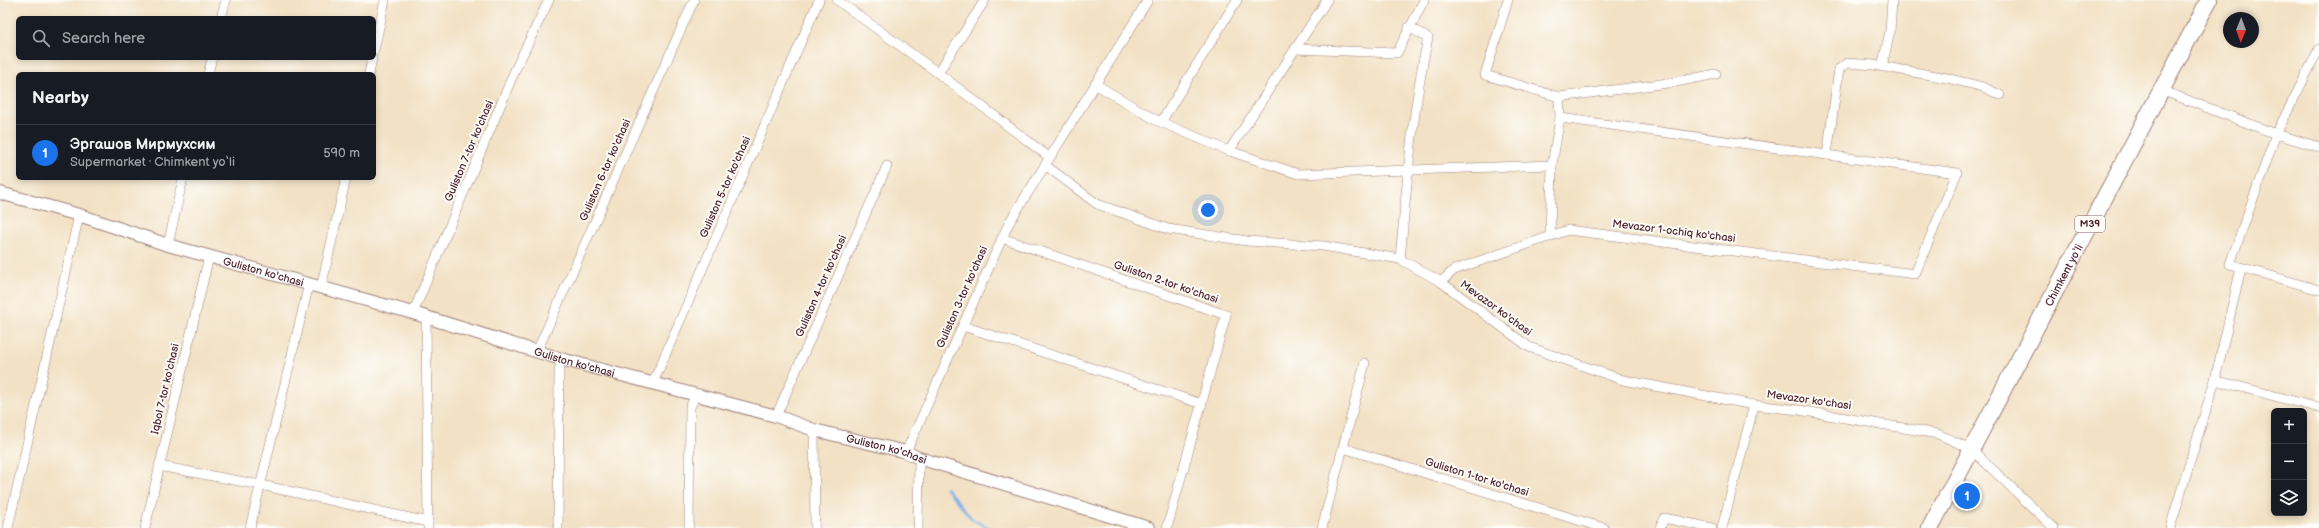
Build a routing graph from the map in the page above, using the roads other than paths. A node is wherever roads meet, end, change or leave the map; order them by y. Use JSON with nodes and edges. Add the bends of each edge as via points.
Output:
{"nodes":[{"id":1,"x":226,"y":0,"type":"edge"},
{"id":2,"x":385,"y":0,"type":"edge"},
{"id":3,"x":549,"y":0,"type":"edge"},
{"id":4,"x":694,"y":0,"type":"edge"},
{"id":5,"x":819,"y":0,"type":"edge"},
{"id":6,"x":837,"y":0,"type":"edge"},
{"id":7,"x":986,"y":0,"type":"edge"},
{"id":8,"x":1148,"y":0,"type":"edge"},
{"id":9,"x":1237,"y":0,"type":"edge"},
{"id":10,"x":1327,"y":0,"type":"edge"},
{"id":11,"x":1424,"y":0,"type":"edge"},
{"id":12,"x":1508,"y":0,"type":"edge"},
{"id":13,"x":1892,"y":0,"type":"edge"},
{"id":14,"x":2209,"y":0,"type":"edge"},
{"id":15,"x":222,"y":16,"type":"edge"},
{"id":16,"x":1409,"y":26,"type":"junction"},
{"id":17,"x":376,"y":41,"type":"edge"},
{"id":18,"x":1295,"y":49,"type":"junction"},
{"id":19,"x":2319,"y":49,"type":"edge"},
{"id":20,"x":212,"y":60,"type":"edge"},
{"id":21,"x":372,"y":60,"type":"edge"},
{"id":22,"x":1882,"y":67,"type":"junction"},
{"id":23,"x":208,"y":72,"type":"edge"},
{"id":24,"x":369,"y":72,"type":"edge"},
{"id":25,"x":938,"y":73,"type":"junction"},
{"id":26,"x":1716,"y":74,"type":"dead end"},
{"id":27,"x":1096,"y":84,"type":"junction"},
{"id":28,"x":2161,"y":90,"type":"junction"},
{"id":29,"x":2000,"y":95,"type":"dead end"},
{"id":30,"x":1560,"y":97,"type":"junction"},
{"id":31,"x":1560,"y":118,"type":"junction"},
{"id":32,"x":1161,"y":122,"type":"junction"},
{"id":33,"x":2276,"y":134,"type":"junction"},
{"id":34,"x":2319,"y":147,"type":"edge"},
{"id":35,"x":1229,"y":151,"type":"junction"},
{"id":36,"x":1827,"y":155,"type":"junction"},
{"id":37,"x":1047,"y":161,"type":"junction"},
{"id":38,"x":1552,"y":165,"type":"junction"},
{"id":39,"x":887,"y":166,"type":"dead end"},
{"id":40,"x":1409,"y":172,"type":"junction"},
{"id":41,"x":183,"y":180,"type":"edge"},
{"id":42,"x":346,"y":180,"type":"edge"},
{"id":43,"x":0,"y":193,"type":"edge"},
{"id":44,"x":79,"y":215,"type":"junction"},
{"id":45,"x":1550,"y":237,"type":"junction"},
{"id":46,"x":1002,"y":238,"type":"junction"},
{"id":47,"x":168,"y":245,"type":"junction"},
{"id":48,"x":209,"y":256,"type":"junction"},
{"id":49,"x":1400,"y":259,"type":"junction"},
{"id":50,"x":2241,"y":268,"type":"junction"},
{"id":51,"x":1441,"y":282,"type":"junction"},
{"id":52,"x":309,"y":284,"type":"junction"},
{"id":53,"x":321,"y":288,"type":"junction"},
{"id":54,"x":2319,"y":290,"type":"edge"},
{"id":55,"x":413,"y":313,"type":"junction"},
{"id":56,"x":426,"y":318,"type":"junction"},
{"id":57,"x":963,"y":326,"type":"junction"},
{"id":58,"x":537,"y":351,"type":"junction"},
{"id":59,"x":561,"y":359,"type":"junction"},
{"id":60,"x":1365,"y":363,"type":"dead end"},
{"id":61,"x":2215,"y":380,"type":"junction"},
{"id":62,"x":653,"y":383,"type":"junction"},
{"id":63,"x":696,"y":395,"type":"junction"},
{"id":64,"x":1202,"y":404,"type":"junction"},
{"id":65,"x":1754,"y":405,"type":"junction"},
{"id":66,"x":2319,"y":408,"type":"edge"},
{"id":67,"x":776,"y":416,"type":"junction"},
{"id":68,"x":814,"y":430,"type":"junction"},
{"id":69,"x":1343,"y":448,"type":"junction"},
{"id":70,"x":1972,"y":449,"type":"junction"},
{"id":71,"x":906,"y":452,"type":"junction"},
{"id":72,"x":919,"y":458,"type":"junction"},
{"id":73,"x":159,"y":466,"type":"junction"},
{"id":74,"x":261,"y":485,"type":"junction"},
{"id":75,"x":428,"y":525,"type":"edge"},
{"id":76,"x":8,"y":528,"type":"edge"},
{"id":77,"x":145,"y":528,"type":"edge"},
{"id":78,"x":250,"y":528,"type":"edge"},
{"id":79,"x":558,"y":528,"type":"edge"},
{"id":80,"x":689,"y":528,"type":"edge"},
{"id":81,"x":815,"y":528,"type":"edge"},
{"id":82,"x":918,"y":528,"type":"edge"},
{"id":83,"x":1149,"y":528,"type":"edge"},
{"id":84,"x":1167,"y":528,"type":"edge"},
{"id":85,"x":1322,"y":528,"type":"edge"},
{"id":86,"x":1604,"y":528,"type":"edge"},
{"id":87,"x":1660,"y":528,"type":"edge"},
{"id":88,"x":1712,"y":528,"type":"edge"},
{"id":89,"x":1722,"y":528,"type":"edge"},
{"id":90,"x":1930,"y":528,"type":"edge"},
{"id":91,"x":2054,"y":528,"type":"edge"},
{"id":92,"x":2170,"y":528,"type":"edge"}],
"edges":[{"from":1,"to":15,"type":"street"},
{"from":2,"to":17,"type":"street"},
{"from":3,"to":55,"type":"street","name":"Guliston 7-tor ko'chasi","via":[[516,68]]},
{"from":4,"to":58,"type":"street","name":"Guliston 6-tor ko'chasi"},
{"from":5,"to":62,"type":"street","name":"Guliston 5-tor ko'chasi"},
{"from":6,"to":25,"type":"street","name":"Mevazor ko'chasi"},
{"from":7,"to":25,"type":"street"},
{"from":8,"to":27,"type":"street","name":"Guliston 3-tor ko'chasi"},
{"from":9,"to":32,"type":"street"},
{"from":10,"to":18,"type":"street"},
{"from":11,"to":16,"type":"street"},
{"from":12,"to":30,"type":"street","via":[[1485,75]]},
{"from":13,"to":22,"type":"street","via":[[1890,31]]},
{"from":14,"to":28,"type":"highway","name":"Chimkent yo‘li","number":"M39"},
{"from":16,"to":18,"type":"street","via":[[1397,53]]},
{"from":16,"to":40,"type":"street","via":[[1428,38],[1418,83]]},
{"from":18,"to":35,"type":"street"},
{"from":19,"to":33,"type":"street"},
{"from":20,"to":23,"type":"street"},
{"from":21,"to":24,"type":"street"},
{"from":22,"to":29,"type":"street","via":[[1948,78],[1983,87]]},
{"from":22,"to":36,"type":"street","via":[[1848,64],[1839,69]]},
{"from":25,"to":37,"type":"street","name":"Mevazor ko'chasi"},
{"from":26,"to":30,"type":"street","via":[[1676,82]]},
{"from":27,"to":32,"type":"street"},
{"from":27,"to":37,"type":"street","name":"Guliston 3-tor ko'chasi"},
{"from":28,"to":33,"type":"street"},
{"from":28,"to":70,"type":"highway","name":"Chimkent yo‘li","number":"M39"},
{"from":30,"to":31,"type":"street"},
{"from":31,"to":36,"type":"street"},
{"from":31,"to":38,"type":"street"},
{"from":32,"to":35,"type":"street"},
{"from":33,"to":34,"type":"street"},
{"from":33,"to":50,"type":"street","via":[[2230,264]]},
{"from":35,"to":40,"type":"street","via":[[1298,174]]},
{"from":36,"to":45,"type":"street","name":"Mevazor 1-ochiq ko'chasi","via":[[1957,173],[1915,274],[1568,230]]},
{"from":37,"to":46,"type":"street","name":"Guliston 3-tor ko'chasi"},
{"from":37,"to":49,"type":"street","name":"Mevazor ko'chasi","via":[[1097,204],[1168,229],[1247,241],[1323,246]]},
{"from":38,"to":40,"type":"street"},
{"from":38,"to":45,"type":"street"},
{"from":39,"to":67,"type":"street","name":"Guliston 4-tor ko'chasi"},
{"from":40,"to":49,"type":"street"},
{"from":41,"to":47,"type":"street"},
{"from":42,"to":53,"type":"street"},
{"from":43,"to":44,"type":"main road","name":"Guliston ko'chasi"},
{"from":44,"to":47,"type":"main road","name":"Guliston ko'chasi"},
{"from":44,"to":76,"type":"street"},
{"from":45,"to":51,"type":"street","name":"Mevazor 1-ochiq ko'chasi","via":[[1454,270]]},
{"from":46,"to":57,"type":"street","name":"Guliston 3-tor ko'chasi"},
{"from":46,"to":64,"type":"street","name":"Guliston 2-tor ko'chasi","via":[[1226,315]]},
{"from":47,"to":48,"type":"main road","name":"Guliston ko'chasi"},
{"from":48,"to":52,"type":"main road","name":"Guliston ko'chasi"},
{"from":48,"to":73,"type":"street","name":"Iqbol 7-tor ko'chasi"},
{"from":49,"to":51,"type":"street","name":"Mevazor ko'chasi"},
{"from":50,"to":54,"type":"street"},
{"from":50,"to":61,"type":"street"},
{"from":51,"to":65,"type":"street","name":"Mevazor ko'chasi","via":[[1529,347],[1624,380]]},
{"from":52,"to":53,"type":"main road","name":"Guliston ko'chasi"},
{"from":52,"to":74,"type":"street"},
{"from":53,"to":55,"type":"main road","name":"Guliston ko'chasi"},
{"from":55,"to":56,"type":"main road","name":"Guliston ko'chasi"},
{"from":56,"to":58,"type":"main road","name":"Guliston ko'chasi"},
{"from":56,"to":75,"type":"street"},
{"from":57,"to":64,"type":"street"},
{"from":57,"to":71,"type":"street","name":"Guliston 3-tor ko'chasi"},
{"from":58,"to":59,"type":"main road","name":"Guliston ko'chasi"},
{"from":59,"to":62,"type":"main road","name":"Guliston ko'chasi"},
{"from":59,"to":79,"type":"street"},
{"from":60,"to":69,"type":"street"},
{"from":61,"to":66,"type":"street"},
{"from":61,"to":92,"type":"street"},
{"from":62,"to":63,"type":"main road","name":"Guliston ko'chasi"},
{"from":63,"to":67,"type":"main road","name":"Guliston ko'chasi"},
{"from":63,"to":80,"type":"street","via":[[690,407]]},
{"from":64,"to":84,"type":"street","name":"Guliston 2-tor ko'chasi"},
{"from":65,"to":70,"type":"street","name":"Mevazor ko'chasi","via":[[1938,434]]},
{"from":65,"to":89,"type":"street"},
{"from":67,"to":68,"type":"main road","name":"Guliston ko'chasi"},
{"from":68,"to":71,"type":"main road","name":"Guliston ko'chasi"},
{"from":68,"to":81,"type":"street"},
{"from":69,"to":85,"type":"street"},
{"from":69,"to":86,"type":"street","name":"Guliston 1-tor ko'chasi"},
{"from":70,"to":90,"type":"highway","name":"Chimkent yo‘li","number":"M39"},
{"from":70,"to":91,"type":"street"},
{"from":71,"to":72,"type":"main road","name":"Guliston ko'chasi"},
{"from":72,"to":82,"type":"street"},
{"from":72,"to":83,"type":"main road","name":"Guliston ko'chasi"},
{"from":73,"to":74,"type":"street"},
{"from":73,"to":77,"type":"street","name":"Iqbol 7-tor ko'chasi"},
{"from":74,"to":75,"type":"street"},
{"from":74,"to":78,"type":"street"},
{"from":87,"to":88,"type":"street","via":[[1664,518]]}]}
